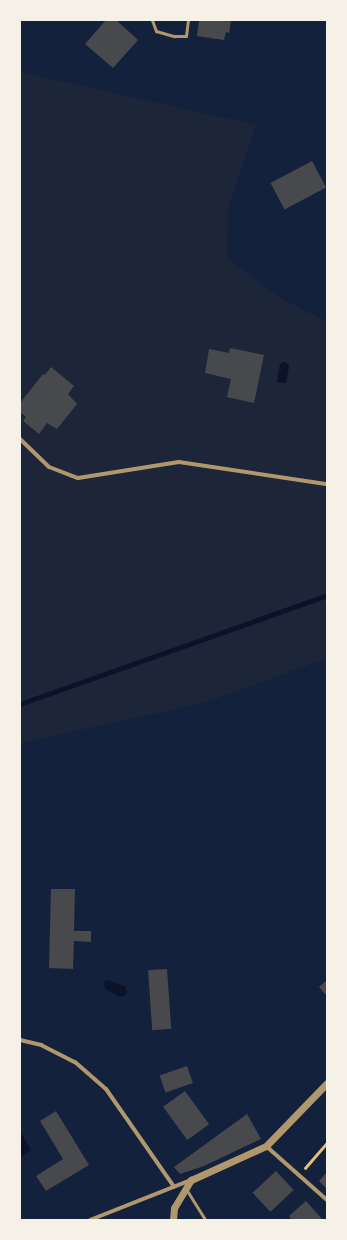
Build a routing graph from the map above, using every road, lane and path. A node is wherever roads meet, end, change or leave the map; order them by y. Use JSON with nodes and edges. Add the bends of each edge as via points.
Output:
{"nodes":[{"id":1,"x":152,"y":20,"type":"edge"},
{"id":2,"x":188,"y":20,"type":"edge"},
{"id":3,"x":20,"y":439,"type":"edge"},
{"id":4,"x":327,"y":484,"type":"edge"},
{"id":5,"x":20,"y":1040,"type":"edge"},
{"id":6,"x":327,"y":1083,"type":"edge"},
{"id":7,"x":327,"y":1143,"type":"edge"},
{"id":8,"x":266,"y":1146,"type":"junction"},
{"id":9,"x":299,"y":1174,"type":"junction"},
{"id":10,"x":191,"y":1180,"type":"junction"},
{"id":11,"x":174,"y":1186,"type":"junction"},
{"id":12,"x":186,"y":1189,"type":"junction"},
{"id":13,"x":327,"y":1200,"type":"edge"},
{"id":14,"x":90,"y":1220,"type":"edge"},
{"id":15,"x":173,"y":1220,"type":"edge"},
{"id":16,"x":205,"y":1220,"type":"edge"}],
"edges":[{"from":1,"to":2,"type":"lane","via":[[156,30],[174,36],[186,36]]},
{"from":3,"to":4,"type":"street","via":[[49,467],[78,478],[179,462]]},
{"from":5,"to":11,"type":"street","via":[[41,1045],[75,1062],[106,1089]]},
{"from":6,"to":8,"type":"street"},
{"from":7,"to":9,"type":"path"},
{"from":8,"to":9,"type":"street"},
{"from":8,"to":10,"type":"street"},
{"from":9,"to":13,"type":"street"},
{"from":10,"to":11,"type":"street"},
{"from":10,"to":12,"type":"street"},
{"from":11,"to":14,"type":"street"},
{"from":12,"to":15,"type":"street","via":[[174,1208]]},
{"from":12,"to":16,"type":"lane"}]}
